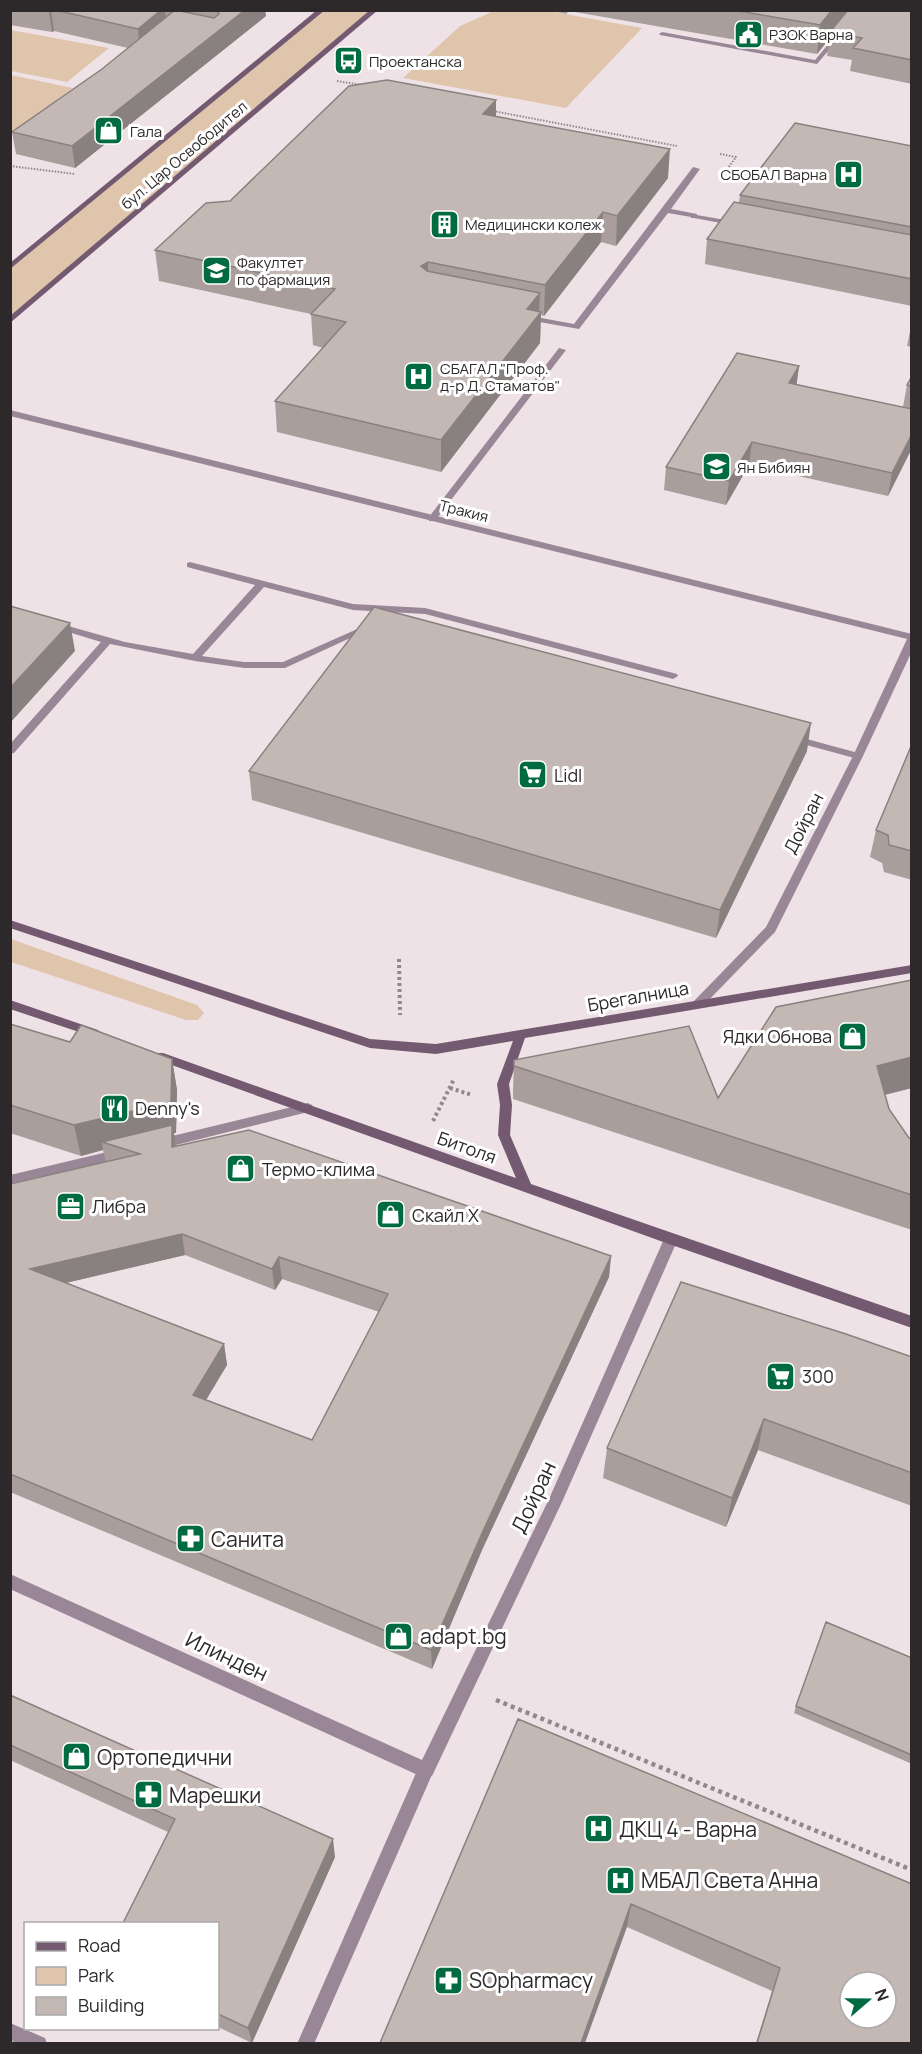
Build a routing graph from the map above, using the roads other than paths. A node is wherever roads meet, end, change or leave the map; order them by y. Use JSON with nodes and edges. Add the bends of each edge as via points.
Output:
{"nodes":[{"id":1,"x":322,"y":10,"type":"edge"},
{"id":2,"x":375,"y":10,"type":"edge"},
{"id":3,"x":844,"y":28,"type":"edge"},
{"id":4,"x":662,"y":34,"type":"dead end"},
{"id":5,"x":696,"y":169,"type":"dead end"},
{"id":6,"x":666,"y":210,"type":"junction"},
{"id":7,"x":751,"y":227,"type":"edge"},
{"id":8,"x":10,"y":267,"type":"edge"},
{"id":9,"x":519,"y":315,"type":"edge"},
{"id":10,"x":10,"y":321,"type":"edge"},
{"id":11,"x":561,"y":350,"type":"dead end"},
{"id":12,"x":10,"y":413,"type":"edge"},
{"id":13,"x":432,"y":519,"type":"junction"},
{"id":14,"x":190,"y":565,"type":"dead end"},
{"id":15,"x":260,"y":585,"type":"junction"},
{"id":16,"x":43,"y":622,"type":"edge"},
{"id":17,"x":374,"y":625,"type":"edge"},
{"id":18,"x":912,"y":638,"type":"edge"},
{"id":19,"x":108,"y":640,"type":"junction"},
{"id":20,"x":195,"y":658,"type":"junction"},
{"id":21,"x":673,"y":676,"type":"dead end"},
{"id":22,"x":777,"y":734,"type":"edge"},
{"id":23,"x":10,"y":750,"type":"edge"},
{"id":24,"x":858,"y":756,"type":"junction"},
{"id":25,"x":10,"y":924,"type":"edge"},
{"id":26,"x":912,"y":969,"type":"edge"},
{"id":27,"x":10,"y":1004,"type":"edge"},
{"id":28,"x":698,"y":1004,"type":"junction"},
{"id":29,"x":521,"y":1034,"type":"junction"},
{"id":30,"x":112,"y":1039,"type":"edge"},
{"id":31,"x":146,"y":1051,"type":"edge"},
{"id":32,"x":308,"y":1108,"type":"junction"},
{"id":33,"x":10,"y":1180,"type":"edge"},
{"id":34,"x":526,"y":1187,"type":"junction"},
{"id":35,"x":671,"y":1239,"type":"junction"},
{"id":36,"x":912,"y":1322,"type":"edge"},
{"id":37,"x":10,"y":1581,"type":"edge"},
{"id":38,"x":426,"y":1770,"type":"junction"},
{"id":39,"x":10,"y":2031,"type":"edge"},
{"id":40,"x":307,"y":2038,"type":"edge"},
{"id":41,"x":39,"y":2043,"type":"edge"}],
"edges":[{"from":1,"to":8,"type":"main road","name":"бул. Цар Освободител"},
{"from":2,"to":10,"type":"main road","name":"бул. Цар Освободител"},
{"from":3,"to":4,"type":"street","via":[[817,62]]},
{"from":5,"to":6,"type":"street"},
{"from":6,"to":7,"type":"street"},
{"from":6,"to":9,"type":"street","via":[[576,327]]},
{"from":11,"to":13,"type":"street"},
{"from":12,"to":13,"type":"street","name":"Тракия"},
{"from":13,"to":18,"type":"street","name":"Тракия"},
{"from":14,"to":15,"type":"street"},
{"from":15,"to":20,"type":"street"},
{"from":15,"to":21,"type":"street","via":[[353,607],[425,611]]},
{"from":16,"to":19,"type":"street"},
{"from":17,"to":20,"type":"street","via":[[285,665]]},
{"from":18,"to":24,"type":"street","name":"Дойран"},
{"from":19,"to":20,"type":"street"},
{"from":19,"to":23,"type":"street"},
{"from":22,"to":24,"type":"street"},
{"from":24,"to":28,"type":"street","name":"Дойран","via":[[771,929]]},
{"from":25,"to":29,"type":"main road","name":"Брегалница","via":[[370,1043],[436,1049]]},
{"from":26,"to":28,"type":"main road","name":"Брегалница"},
{"from":27,"to":30,"type":"main road"},
{"from":28,"to":29,"type":"main road","name":"Брегалница"},
{"from":29,"to":34,"type":"main road","via":[[503,1084],[504,1136]]},
{"from":31,"to":32,"type":"main road","name":"Битоля"},
{"from":32,"to":33,"type":"street"},
{"from":32,"to":34,"type":"main road","name":"Битоля"},
{"from":34,"to":35,"type":"main road","name":"Битоля"},
{"from":35,"to":36,"type":"main road","name":"Битоля"},
{"from":35,"to":38,"type":"street","name":"Дойран","via":[[555,1502]]},
{"from":37,"to":38,"type":"street","name":"Илинден"},
{"from":38,"to":40,"type":"street","name":"Дойран"},
{"from":39,"to":41,"type":"street"}]}
